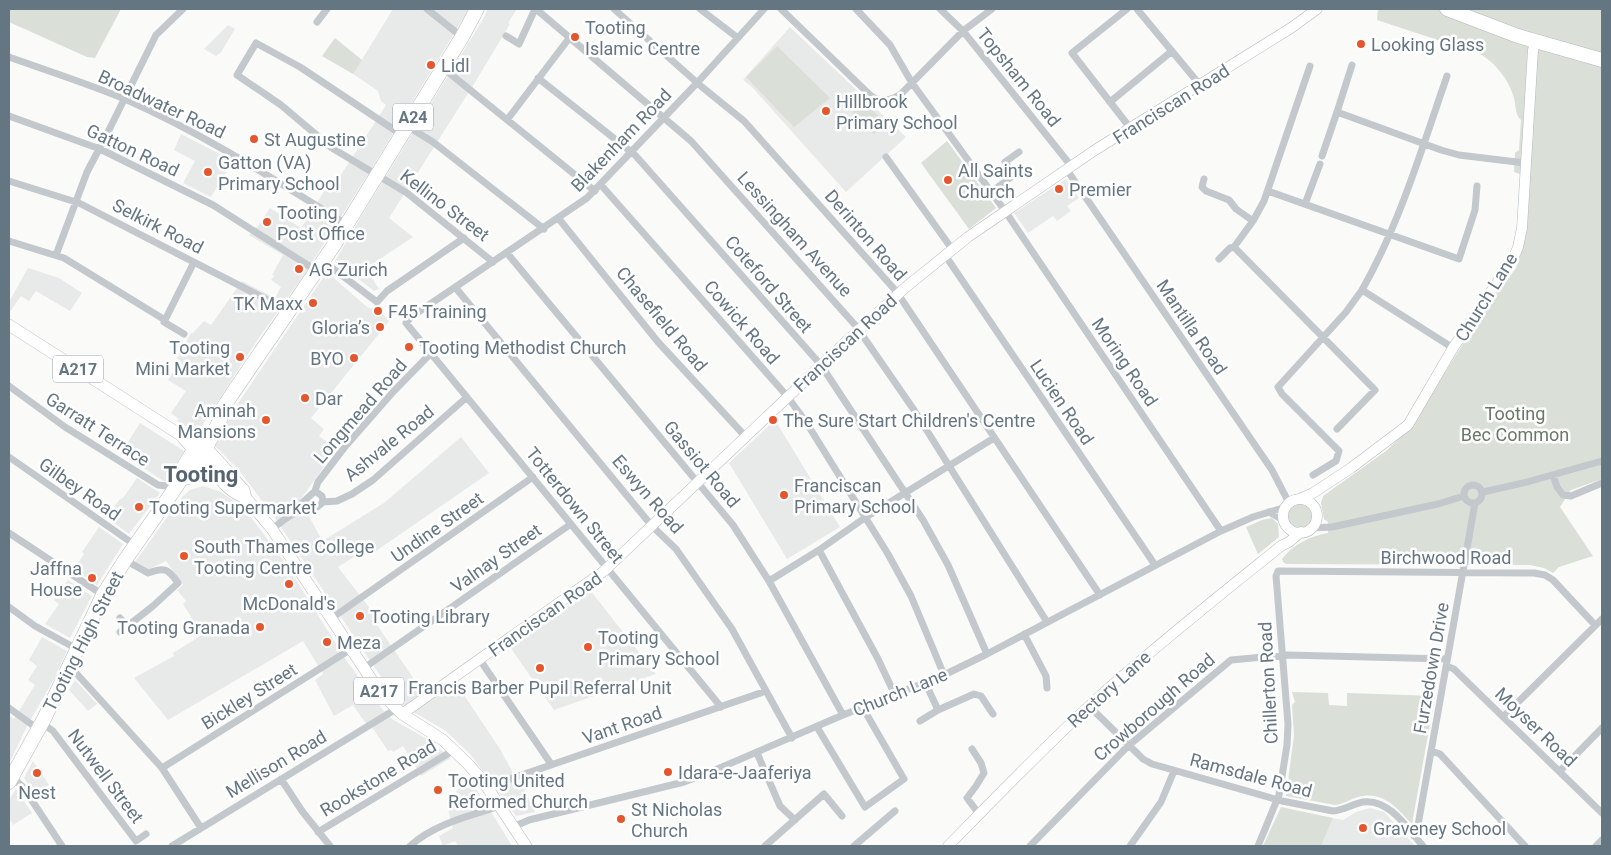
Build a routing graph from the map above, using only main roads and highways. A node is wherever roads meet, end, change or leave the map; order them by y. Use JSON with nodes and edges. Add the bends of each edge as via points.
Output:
{"nodes":[{"id":1,"x":477,"y":9,"type":"edge"},
{"id":2,"x":1447,"y":9,"type":"edge"},
{"id":3,"x":1602,"y":60,"type":"edge"},
{"id":4,"x":9,"y":325,"type":"edge"},
{"id":5,"x":200,"y":449,"type":"junction"},
{"id":6,"x":12,"y":773,"type":"edge"},
{"id":7,"x":526,"y":846,"type":"edge"}],
"edges":[{"from":1,"to":5,"type":"highway","name":"Tooting High Street","number":"A24","via":[[320,266],[219,414],[220,420]]},
{"from":2,"to":3,"type":"highway","via":[[1516,36]]},
{"from":4,"to":5,"type":"main road","number":"A217"},
{"from":5,"to":6,"type":"highway","name":"Tooting High Street","number":"A24","via":[[181,471],[178,483],[103,595],[40,726]]},
{"from":5,"to":7,"type":"main road","number":"A217","via":[[244,490],[246,498],[272,529],[379,691],[399,711],[443,740],[468,764]]}]}
